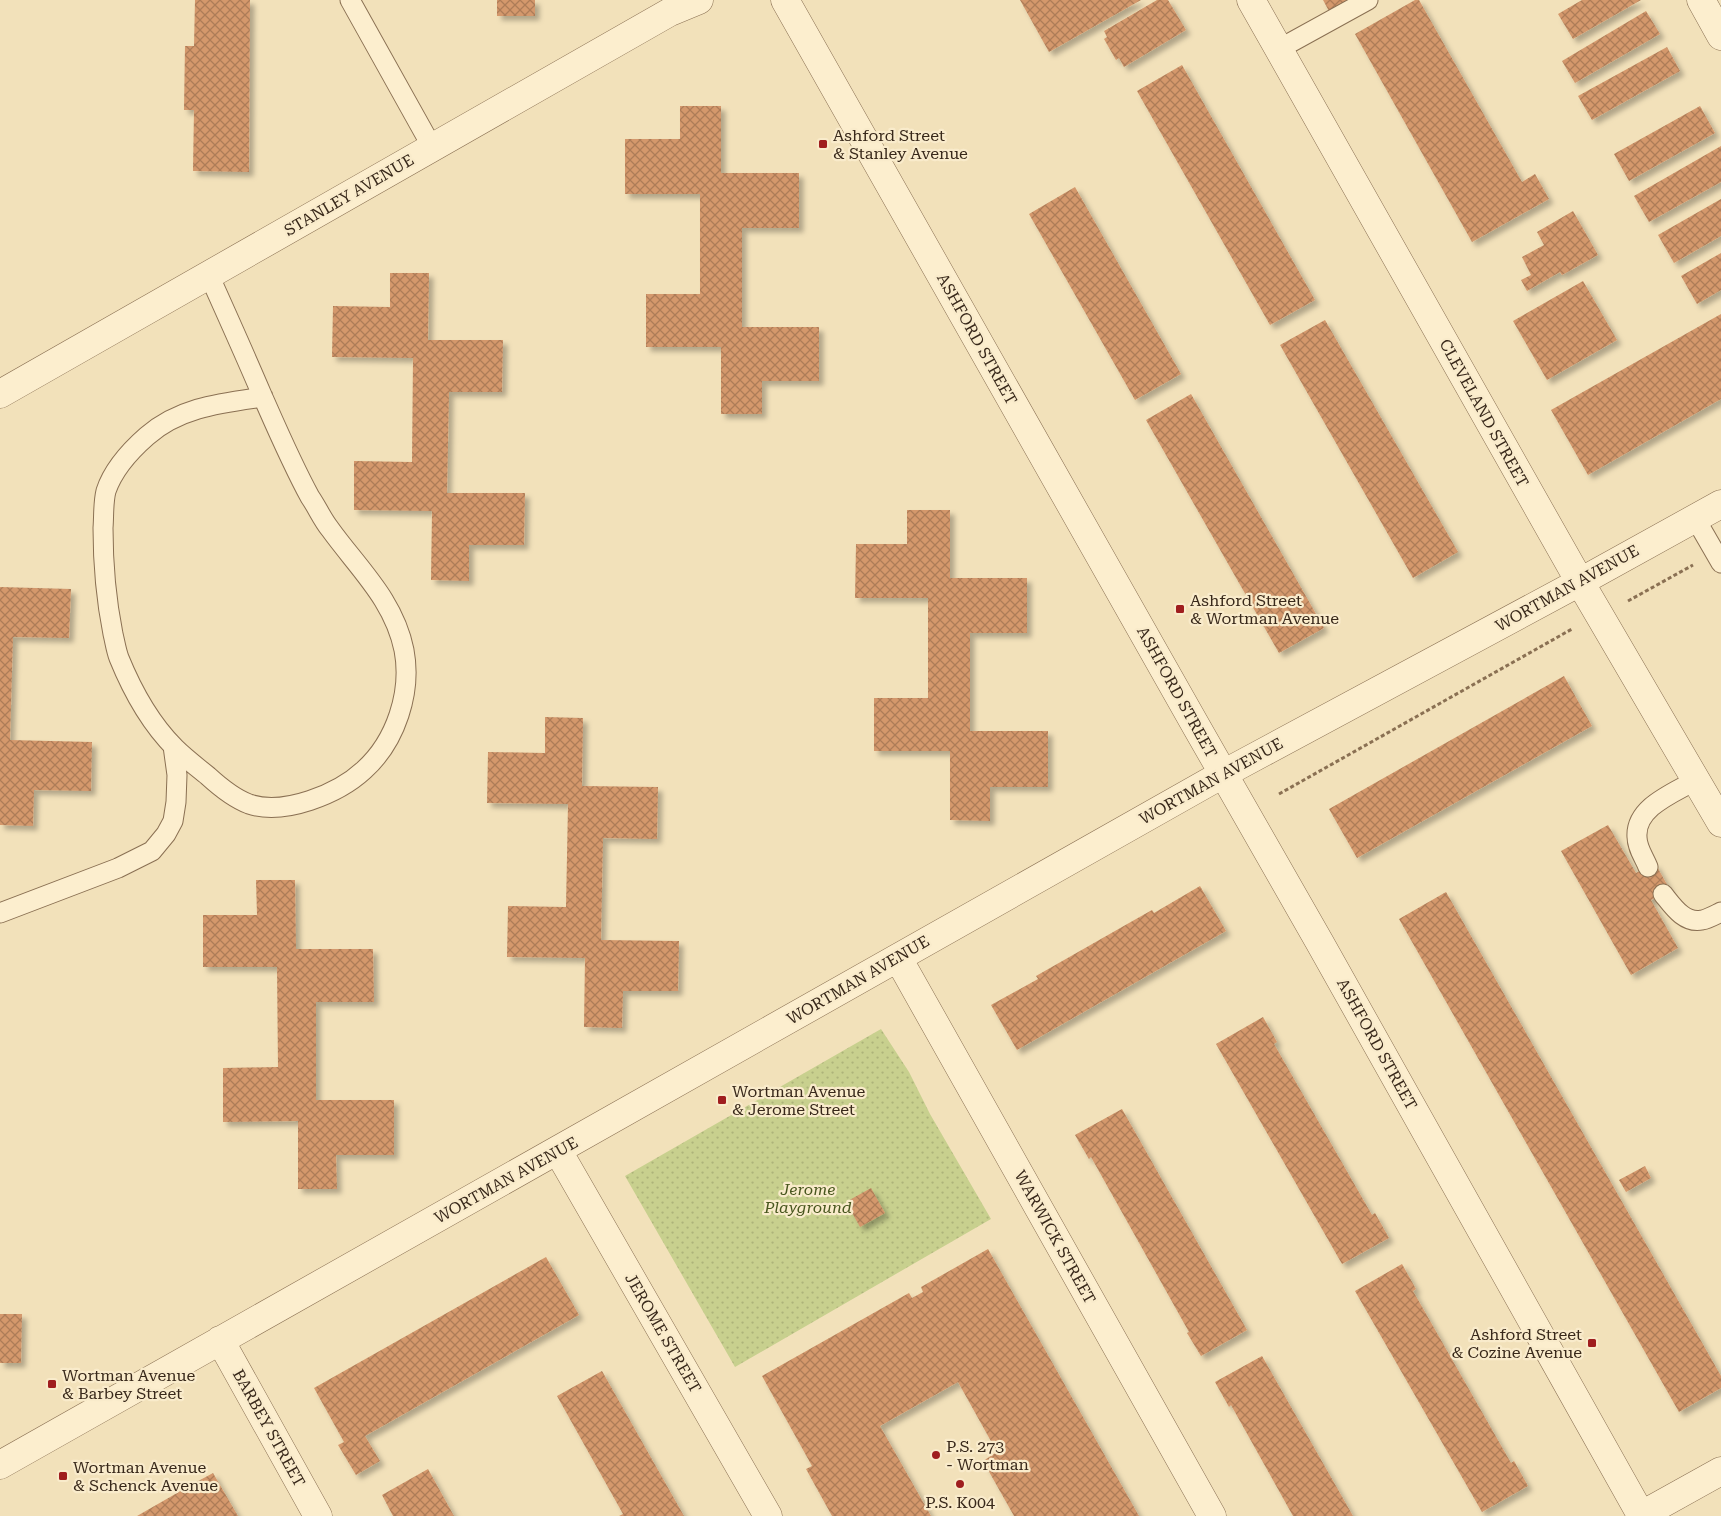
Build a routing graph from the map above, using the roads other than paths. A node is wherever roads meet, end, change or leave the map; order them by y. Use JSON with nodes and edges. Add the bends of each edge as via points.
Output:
{"nodes":[{"id":1,"x":350,"y":0,"type":"edge"},
{"id":2,"x":699,"y":0,"type":"edge"},
{"id":3,"x":785,"y":0,"type":"edge"},
{"id":4,"x":1251,"y":0,"type":"edge"},
{"id":5,"x":1368,"y":0,"type":"edge"},
{"id":6,"x":1701,"y":0,"type":"edge"},
{"id":7,"x":1721,"y":36,"type":"edge"},
{"id":8,"x":1279,"y":49,"type":"junction"},
{"id":9,"x":432,"y":147,"type":"junction"},
{"id":10,"x":209,"y":275,"type":"junction"},
{"id":11,"x":0,"y":394,"type":"edge"},
{"id":12,"x":263,"y":397,"type":"junction"},
{"id":13,"x":1721,"y":504,"type":"edge"},
{"id":14,"x":1695,"y":518,"type":"junction"},
{"id":15,"x":1718,"y":558,"type":"edge"},
{"id":16,"x":1580,"y":582,"type":"junction"},
{"id":17,"x":173,"y":746,"type":"junction"},
{"id":18,"x":1223,"y":774,"type":"junction"},
{"id":19,"x":1696,"y":780,"type":"junction"},
{"id":20,"x":1721,"y":823,"type":"edge"},
{"id":21,"x":1648,"y":867,"type":"dead end"},
{"id":22,"x":1662,"y":894,"type":"dead end"},
{"id":23,"x":1721,"y":912,"type":"edge"},
{"id":24,"x":0,"y":913,"type":"edge"},
{"id":25,"x":898,"y":958,"type":"junction"},
{"id":26,"x":558,"y":1151,"type":"junction"},
{"id":27,"x":220,"y":1340,"type":"junction"},
{"id":28,"x":0,"y":1465,"type":"edge"},
{"id":29,"x":1721,"y":1471,"type":"edge"},
{"id":30,"x":318,"y":1516,"type":"edge"},
{"id":31,"x":768,"y":1516,"type":"edge"},
{"id":32,"x":1212,"y":1516,"type":"edge"},
{"id":33,"x":1640,"y":1516,"type":"edge"}],
"edges":[{"from":1,"to":9,"type":"lane"},
{"from":2,"to":9,"type":"street","name":"STANLEY AVENUE","via":[[670,12]]},
{"from":3,"to":18,"type":"street","name":"ASHFORD STREET"},
{"from":4,"to":8,"type":"street","name":"CLEVELAND STREET"},
{"from":5,"to":8,"type":"lane"},
{"from":6,"to":7,"type":"street"},
{"from":8,"to":16,"type":"street","name":"CLEVELAND STREET"},
{"from":9,"to":10,"type":"street","name":"STANLEY AVENUE"},
{"from":10,"to":11,"type":"street","name":"STANLEY AVENUE"},
{"from":10,"to":12,"type":"lane"},
{"from":12,"to":17,"type":"lane","via":[[213,404],[168,421],[148,434],[130,452],[106,490],[104,581],[117,654],[152,721]]},
{"from":12,"to":17,"type":"lane","via":[[328,527],[380,593],[392,614],[404,654],[400,716],[380,752],[352,780],[318,797],[277,808],[248,804],[234,797]]},
{"from":13,"to":14,"type":"street","name":"WORTMAN AVENUE"},
{"from":14,"to":15,"type":"lane"},
{"from":14,"to":16,"type":"street","name":"WORTMAN AVENUE"},
{"from":16,"to":18,"type":"street","name":"WORTMAN AVENUE"},
{"from":16,"to":19,"type":"street","name":"CLEVELAND STREET"},
{"from":17,"to":24,"type":"lane","via":[[177,775],[173,821],[152,851],[118,868]]},
{"from":18,"to":25,"type":"street","name":"WORTMAN AVENUE"},
{"from":18,"to":33,"type":"street","name":"ASHFORD STREET"},
{"from":19,"to":20,"type":"street","name":"CLEVELAND STREET"},
{"from":19,"to":21,"type":"lane","via":[[1652,806],[1638,823],[1638,846]]},
{"from":22,"to":23,"type":"lane","via":[[1680,914],[1689,918],[1700,921]]},
{"from":25,"to":26,"type":"street","name":"WORTMAN AVENUE"},
{"from":25,"to":32,"type":"street","name":"WARWICK STREET"},
{"from":26,"to":27,"type":"street","name":"WORTMAN AVENUE"},
{"from":26,"to":31,"type":"street","name":"JEROME STREET"},
{"from":27,"to":28,"type":"street","name":"WORTMAN AVENUE"},
{"from":27,"to":30,"type":"street","name":"BARBEY STREET"},
{"from":29,"to":33,"type":"street"}]}
